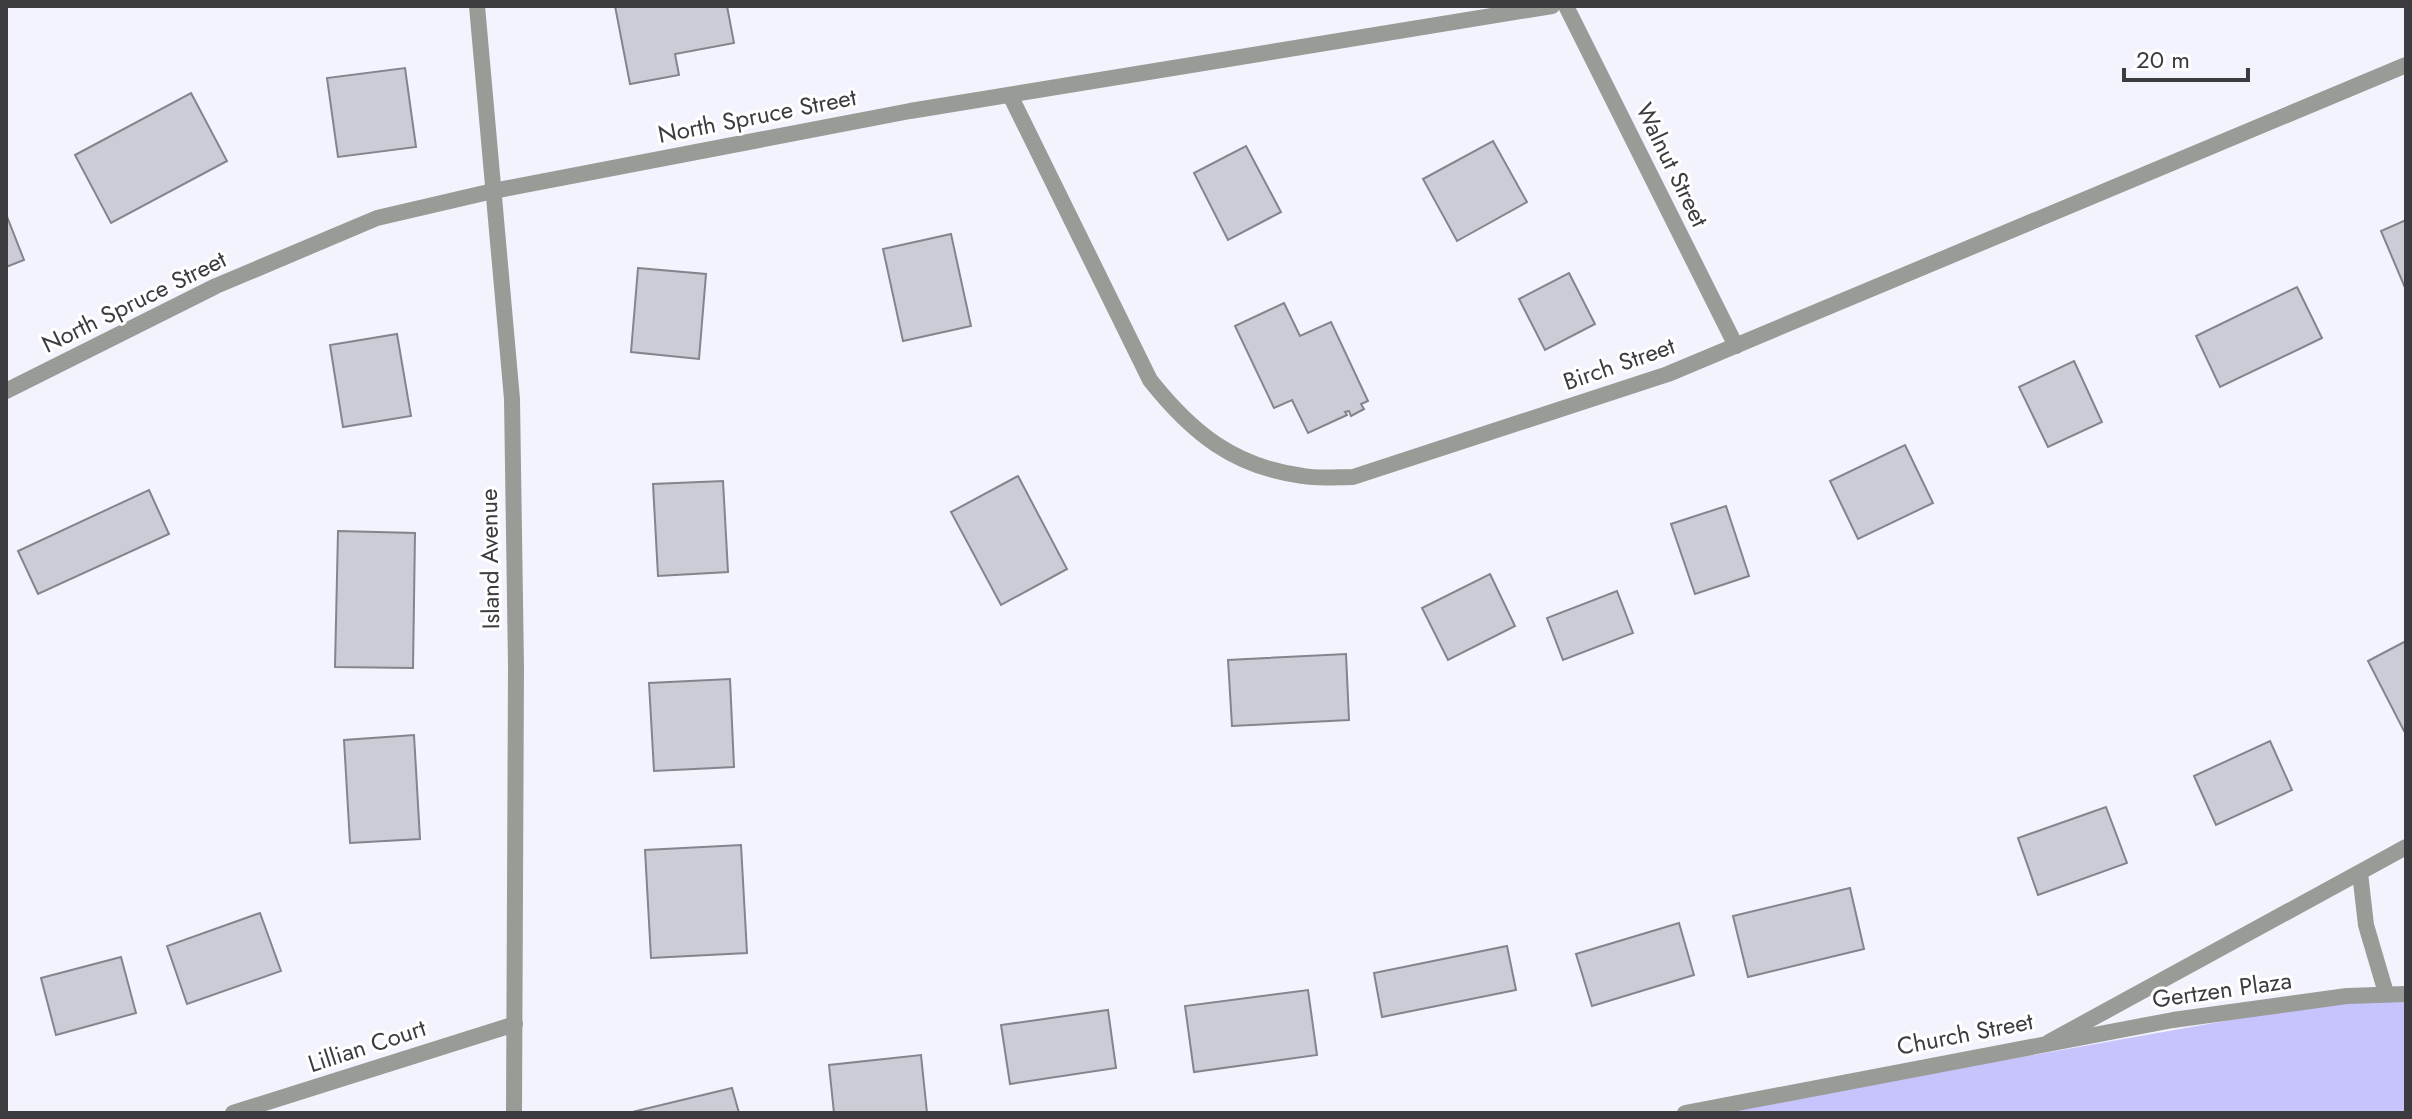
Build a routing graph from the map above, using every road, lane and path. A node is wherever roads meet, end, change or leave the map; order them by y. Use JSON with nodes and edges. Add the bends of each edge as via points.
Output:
{"nodes":[{"id":1,"x":477,"y":6,"type":"edge"},
{"id":2,"x":1552,"y":6,"type":"edge"},
{"id":3,"x":1566,"y":6,"type":"edge"},
{"id":4,"x":2406,"y":65,"type":"edge"},
{"id":5,"x":1010,"y":95,"type":"junction"},
{"id":6,"x":493,"y":191,"type":"junction"},
{"id":7,"x":1736,"y":346,"type":"junction"},
{"id":8,"x":6,"y":391,"type":"edge"},
{"id":9,"x":2406,"y":847,"type":"edge"},
{"id":10,"x":2360,"y":873,"type":"junction"},
{"id":11,"x":2386,"y":993,"type":"junction"},
{"id":12,"x":2406,"y":994,"type":"edge"},
{"id":13,"x":515,"y":1024,"type":"junction"},
{"id":14,"x":2046,"y":1044,"type":"junction"},
{"id":15,"x":233,"y":1113,"type":"edge"},
{"id":16,"x":514,"y":1113,"type":"edge"},
{"id":17,"x":1685,"y":1113,"type":"edge"}],
"edges":[{"from":1,"to":6,"type":"street","name":"Island Avenue"},
{"from":2,"to":5,"type":"street","name":"North Spruce Street"},
{"from":3,"to":7,"type":"street","name":"Walnut Street"},
{"from":4,"to":7,"type":"street","name":"Birch Street"},
{"from":5,"to":6,"type":"street","name":"North Spruce Street"},
{"from":5,"to":7,"type":"street","name":"Birch Street","via":[[1150,380],[1178,415],[1216,445],[1257,465],[1304,477],[1366,475],[1668,374]]},
{"from":6,"to":8,"type":"street","name":"North Spruce Street","via":[[377,218],[216,286]]},
{"from":6,"to":13,"type":"street","name":"Island Avenue","via":[[512,399]]},
{"from":9,"to":10,"type":"street","name":"Church Street"},
{"from":10,"to":11,"type":"street","via":[[2366,925]]},
{"from":10,"to":14,"type":"street","name":"Church Street"},
{"from":11,"to":12,"type":"street","name":"Gertzen Plaza"},
{"from":11,"to":14,"type":"street","name":"Gertzen Plaza","via":[[2173,1020]]},
{"from":13,"to":15,"type":"street","name":"Lillian Court"},
{"from":13,"to":16,"type":"street","name":"Island Avenue"},
{"from":14,"to":17,"type":"street","name":"Church Street"}]}
